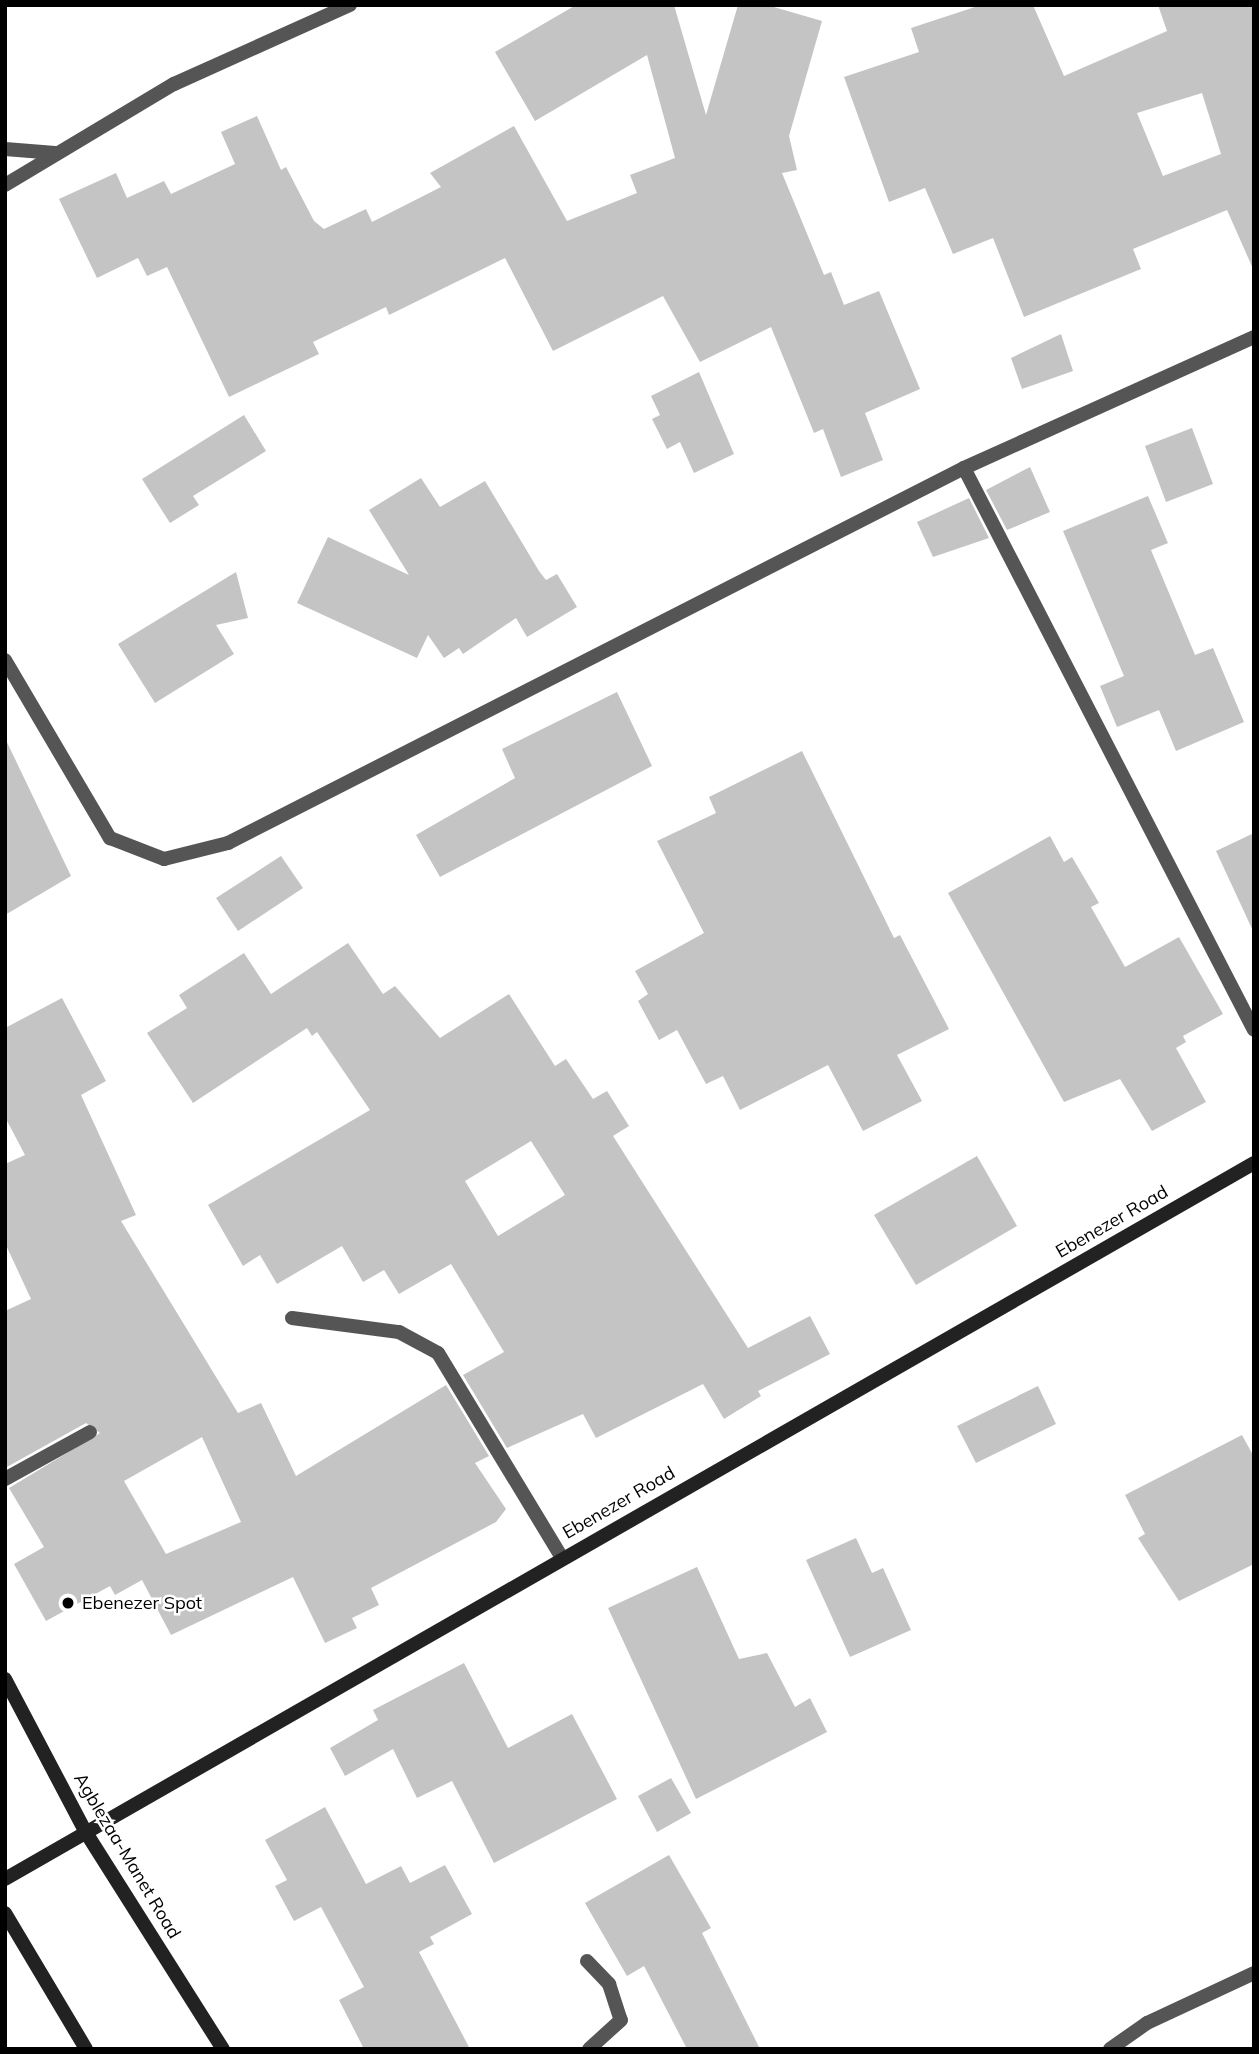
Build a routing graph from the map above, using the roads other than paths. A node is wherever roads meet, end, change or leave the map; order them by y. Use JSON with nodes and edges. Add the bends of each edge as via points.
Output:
{"nodes":[{"id":1,"x":350,"y":5,"type":"edge"},
{"id":2,"x":5,"y":149,"type":"edge"},
{"id":3,"x":55,"y":153,"type":"junction"},
{"id":4,"x":5,"y":184,"type":"edge"},
{"id":5,"x":1254,"y":337,"type":"edge"},
{"id":6,"x":964,"y":468,"type":"junction"},
{"id":7,"x":5,"y":660,"type":"edge"},
{"id":8,"x":1254,"y":1030,"type":"edge"},
{"id":9,"x":1254,"y":1163,"type":"edge"},
{"id":10,"x":292,"y":1318,"type":"dead end"},
{"id":11,"x":90,"y":1432,"type":"dead end"},
{"id":12,"x":5,"y":1479,"type":"edge"},
{"id":13,"x":562,"y":1558,"type":"junction"},
{"id":14,"x":5,"y":1679,"type":"edge"},
{"id":15,"x":85,"y":1831,"type":"junction"},
{"id":16,"x":5,"y":1879,"type":"edge"},
{"id":17,"x":5,"y":1913,"type":"edge"},
{"id":18,"x":587,"y":1961,"type":"dead end"},
{"id":19,"x":1254,"y":1973,"type":"edge"},
{"id":20,"x":86,"y":2049,"type":"edge"},
{"id":21,"x":223,"y":2049,"type":"edge"},
{"id":22,"x":589,"y":2049,"type":"edge"},
{"id":23,"x":1110,"y":2049,"type":"edge"}],
"edges":[{"from":1,"to":3,"type":"street","via":[[174,84]]},
{"from":2,"to":3,"type":"street"},
{"from":3,"to":4,"type":"street"},
{"from":5,"to":6,"type":"street"},
{"from":6,"to":7,"type":"street","via":[[228,843],[164,859],[110,838]]},
{"from":6,"to":8,"type":"street"},
{"from":9,"to":13,"type":"street","name":"Ebenezer Road"},
{"from":10,"to":13,"type":"street","via":[[399,1332],[438,1353]]},
{"from":11,"to":12,"type":"street"},
{"from":13,"to":15,"type":"street","name":"Ebenezer Road"},
{"from":14,"to":15,"type":"street","name":"Agblezaa-Manet Road"},
{"from":15,"to":16,"type":"street","name":"Ebenezer Road"},
{"from":15,"to":21,"type":"street","name":"Agblezaa-Manet Road"},
{"from":17,"to":20,"type":"street"},
{"from":18,"to":22,"type":"street","via":[[609,1984],[621,2020]]},
{"from":19,"to":23,"type":"street","via":[[1147,2023]]}]}
